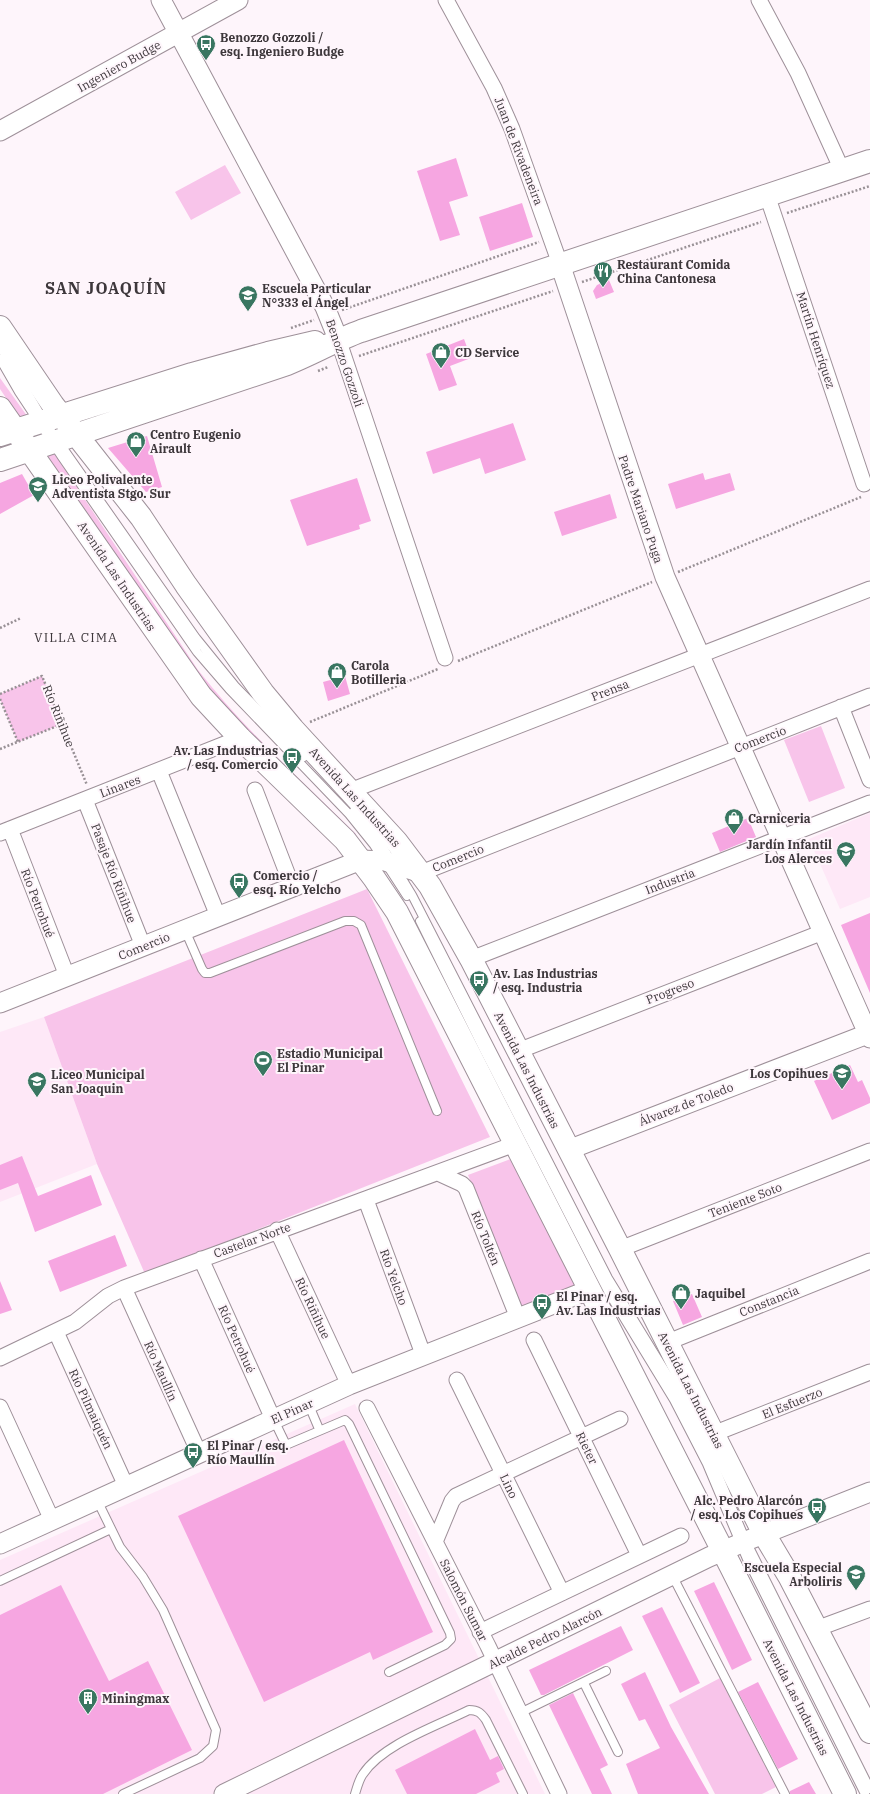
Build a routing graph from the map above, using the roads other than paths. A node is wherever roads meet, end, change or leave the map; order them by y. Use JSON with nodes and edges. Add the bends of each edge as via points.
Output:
{"nodes":[{"id":1,"x":161,"y":0,"type":"edge"},
{"id":2,"x":238,"y":0,"type":"edge"},
{"id":3,"x":446,"y":0,"type":"edge"},
{"id":4,"x":759,"y":0,"type":"edge"},
{"id":5,"x":178,"y":33,"type":"junction"},
{"id":6,"x":0,"y":131,"type":"edge"},
{"id":7,"x":870,"y":161,"type":"edge"},
{"id":8,"x":842,"y":170,"type":"junction"},
{"id":9,"x":767,"y":195,"type":"junction"},
{"id":10,"x":560,"y":264,"type":"junction"},
{"id":11,"x":0,"y":327,"type":"edge"},
{"id":12,"x":338,"y":339,"type":"junction"},
{"id":13,"x":0,"y":346,"type":"edge"},
{"id":14,"x":0,"y":359,"type":"edge"},
{"id":15,"x":0,"y":408,"type":"edge"},
{"id":16,"x":48,"y":420,"type":"junction"},
{"id":17,"x":8,"y":432,"type":"edge"},
{"id":18,"x":63,"y":440,"type":"junction"},
{"id":19,"x":31,"y":451,"type":"junction"},
{"id":20,"x":0,"y":460,"type":"edge"},
{"id":21,"x":866,"y":490,"type":"road end"},
{"id":22,"x":870,"y":589,"type":"edge"},
{"id":23,"x":699,"y":656,"type":"junction"},
{"id":24,"x":446,"y":663,"type":"road end"},
{"id":25,"x":870,"y":696,"type":"edge"},
{"id":26,"x":841,"y":707,"type":"junction"},
{"id":27,"x":240,"y":738,"type":"junction"},
{"id":28,"x":740,"y":747,"type":"junction"},
{"id":29,"x":159,"y":771,"type":"junction"},
{"id":30,"x":870,"y":780,"type":"edge"},
{"id":31,"x":255,"y":790,"type":"dead end"},
{"id":32,"x":350,"y":791,"type":"junction"},
{"id":33,"x":85,"y":800,"type":"junction"},
{"id":34,"x":870,"y":803,"type":"edge"},
{"id":35,"x":5,"y":831,"type":"edge"},
{"id":36,"x":781,"y":838,"type":"junction"},
{"id":37,"x":361,"y":860,"type":"junction"},
{"id":38,"x":389,"y":862,"type":"junction"},
{"id":39,"x":421,"y":873,"type":"junction"},
{"id":40,"x":292,"y":886,"type":"junction"},
{"id":41,"x":218,"y":916,"type":"junction"},
{"id":42,"x":185,"y":929,"type":"junction"},
{"id":43,"x":823,"y":932,"type":"junction"},
{"id":44,"x":143,"y":946,"type":"junction"},
{"id":45,"x":471,"y":959,"type":"junction"},
{"id":46,"x":67,"y":976,"type":"junction"},
{"id":47,"x":0,"y":1003,"type":"edge"},
{"id":48,"x":869,"y":1035,"type":"edge"},
{"id":49,"x":518,"y":1051,"type":"junction"},
{"id":50,"x":437,"y":1111,"type":"dead end"},
{"id":51,"x":515,"y":1144,"type":"junction"},
{"id":52,"x":568,"y":1150,"type":"junction"},
{"id":53,"x":870,"y":1151,"type":"edge"},
{"id":54,"x":438,"y":1173,"type":"junction"},
{"id":55,"x":366,"y":1200,"type":"junction"},
{"id":56,"x":278,"y":1230,"type":"junction"},
{"id":57,"x":620,"y":1248,"type":"junction"},
{"id":58,"x":201,"y":1259,"type":"junction"},
{"id":59,"x":870,"y":1261,"type":"edge"},
{"id":60,"x":124,"y":1288,"type":"junction"},
{"id":61,"x":589,"y":1290,"type":"junction"},
{"id":62,"x":518,"y":1318,"type":"junction"},
{"id":63,"x":56,"y":1332,"type":"junction"},
{"id":64,"x":534,"y":1340,"type":"dead end"},
{"id":65,"x":668,"y":1342,"type":"junction"},
{"id":66,"x":423,"y":1354,"type":"junction"},
{"id":67,"x":0,"y":1358,"type":"edge"},
{"id":68,"x":870,"y":1372,"type":"edge"},
{"id":69,"x":457,"y":1380,"type":"dead end"},
{"id":70,"x":349,"y":1385,"type":"junction"},
{"id":71,"x":308,"y":1403,"type":"junction"},
{"id":72,"x":0,"y":1407,"type":"edge"},
{"id":73,"x":367,"y":1408,"type":"dead end"},
{"id":74,"x":273,"y":1419,"type":"junction"},
{"id":75,"x":620,"y":1419,"type":"dead end"},
{"id":76,"x":319,"y":1430,"type":"junction"},
{"id":77,"x":713,"y":1434,"type":"junction"},
{"id":78,"x":581,"y":1437,"type":"junction"},
{"id":79,"x":199,"y":1453,"type":"junction"},
{"id":80,"x":503,"y":1474,"type":"junction"},
{"id":81,"x":126,"y":1486,"type":"junction"},
{"id":82,"x":870,"y":1492,"type":"edge"},
{"id":83,"x":97,"y":1499,"type":"junction"},
{"id":84,"x":52,"y":1520,"type":"junction"},
{"id":85,"x":110,"y":1529,"type":"junction"},
{"id":86,"x":680,"y":1536,"type":"dead end"},
{"id":87,"x":435,"y":1542,"type":"junction"},
{"id":88,"x":743,"y":1542,"type":"junction"},
{"id":89,"x":0,"y":1544,"type":"edge"},
{"id":90,"x":639,"y":1555,"type":"junction"},
{"id":91,"x":672,"y":1575,"type":"junction"},
{"id":92,"x":0,"y":1581,"type":"edge"},
{"id":93,"x":562,"y":1593,"type":"junction"},
{"id":94,"x":870,"y":1609,"type":"edge"},
{"id":95,"x":816,"y":1629,"type":"junction"},
{"id":96,"x":480,"y":1632,"type":"junction"},
{"id":97,"x":495,"y":1662,"type":"junction"},
{"id":98,"x":606,"y":1671,"type":"dead end"},
{"id":99,"x":389,"y":1672,"type":"dead end"},
{"id":100,"x":584,"y":1682,"type":"junction"},
{"id":101,"x":520,"y":1713,"type":"junction"},
{"id":102,"x":868,"y":1725,"type":"edge"},
{"id":103,"x":618,"y":1752,"type":"dead end"},
{"id":104,"x":870,"y":1789,"type":"edge"},
{"id":105,"x":124,"y":1794,"type":"edge"},
{"id":106,"x":224,"y":1794,"type":"edge"},
{"id":107,"x":355,"y":1794,"type":"edge"},
{"id":108,"x":523,"y":1794,"type":"edge"},
{"id":109,"x":559,"y":1794,"type":"edge"},
{"id":110,"x":785,"y":1794,"type":"edge"},
{"id":111,"x":845,"y":1794,"type":"edge"},
{"id":112,"x":865,"y":1794,"type":"edge"}],
"edges":[{"from":1,"to":5,"type":"street","name":"Benozzo Gozzoli"},
{"from":2,"to":5,"type":"street","name":"Ingeniero Budge"},
{"from":3,"to":10,"type":"street","name":"Juan de Rivadeneira","via":[[507,116]]},
{"from":4,"to":8,"type":"street","via":[[798,73]]},
{"from":5,"to":6,"type":"street","name":"Ingeniero Budge"},
{"from":5,"to":12,"type":"street","name":"Benozzo Gozzoli","via":[[325,307]]},
{"from":7,"to":8,"type":"main road"},
{"from":8,"to":9,"type":"main road"},
{"from":9,"to":10,"type":"main road"},
{"from":9,"to":21,"type":"street","name":"Martín Henríquez"},
{"from":10,"to":12,"type":"main road"},
{"from":10,"to":23,"type":"street","name":"Padre Mariano Puga","via":[[665,577]]},
{"from":11,"to":16,"type":"main road","name":"Avenida Las Industrias"},
{"from":12,"to":16,"type":"main road","via":[[300,344],[268,352]]},
{"from":12,"to":18,"type":"main road","via":[[287,364]]},
{"from":12,"to":24,"type":"street","name":"Benozzo Gozzoli"},
{"from":13,"to":16,"type":"lane"},
{"from":14,"to":16,"type":"lane"},
{"from":15,"to":17,"type":"main road","name":"Avenida Las Industrias"},
{"from":16,"to":17,"type":"main road"},
{"from":16,"to":18,"type":"main road","name":"Avenida Las Industrias"},
{"from":17,"to":19,"type":"main road","name":"Avenida Las Industrias"},
{"from":18,"to":19,"type":"main road"},
{"from":18,"to":32,"type":"main road","name":"Avenida Las Industrias","via":[[118,486],[227,643],[293,729]]},
{"from":18,"to":38,"type":"lane","via":[[197,652],[229,689],[350,814]]},
{"from":19,"to":20,"type":"main road"},
{"from":19,"to":27,"type":"main road","name":"Avenida Las Industrias","via":[[181,669],[201,696]]},
{"from":22,"to":23,"type":"street","name":"Prensa"},
{"from":23,"to":28,"type":"street","name":"Padre Mariano Puga"},
{"from":23,"to":32,"type":"street","name":"Prensa"},
{"from":25,"to":26,"type":"street","name":"Comercio"},
{"from":26,"to":28,"type":"street","name":"Comercio"},
{"from":26,"to":30,"type":"street"},
{"from":27,"to":29,"type":"street","name":"Linares"},
{"from":27,"to":37,"type":"main road","name":"Avenida Las Industrias","via":[[336,830]]},
{"from":28,"to":36,"type":"street"},
{"from":28,"to":39,"type":"street","name":"Comercio"},
{"from":29,"to":33,"type":"street","name":"Linares"},
{"from":29,"to":41,"type":"street"},
{"from":31,"to":40,"type":"street"},
{"from":32,"to":39,"type":"main road","name":"Avenida Las Industrias","via":[[396,841]]},
{"from":33,"to":35,"type":"street","name":"Linares"},
{"from":33,"to":44,"type":"street","name":"Pasaje Río Riñihue"},
{"from":34,"to":36,"type":"street","name":"Industria"},
{"from":35,"to":46,"type":"street","name":"Río Petrohué"},
{"from":36,"to":43,"type":"street"},
{"from":36,"to":45,"type":"street","name":"Industria"},
{"from":37,"to":38,"type":"street","name":"Comercio"},
{"from":37,"to":40,"type":"street","name":"Comercio"},
{"from":37,"to":51,"type":"main road","name":"Avenida Las Industrias","via":[[409,933]]},
{"from":38,"to":39,"type":"street","name":"Comercio"},
{"from":38,"to":88,"type":"lane","via":[[437,940],[485,1039],[617,1294],[673,1384],[710,1456]]},
{"from":39,"to":45,"type":"main road","name":"Avenida Las Industrias"},
{"from":40,"to":41,"type":"street","name":"Comercio"},
{"from":41,"to":42,"type":"street","name":"Comercio"},
{"from":42,"to":44,"type":"street","name":"Comercio"},
{"from":42,"to":50,"type":"lane","via":[[202,970],[210,973],[345,922],[354,921],[361,925]]},
{"from":43,"to":48,"type":"street"},
{"from":43,"to":49,"type":"street","name":"Progreso"},
{"from":44,"to":46,"type":"street","name":"Comercio"},
{"from":45,"to":49,"type":"main road","name":"Avenida Las Industrias"},
{"from":46,"to":47,"type":"street","name":"Comercio"},
{"from":48,"to":52,"type":"street","name":"Álvarez de Toledo"},
{"from":49,"to":52,"type":"main road","name":"Avenida Las Industrias"},
{"from":51,"to":54,"type":"street","name":"Castelar Norte"},
{"from":51,"to":61,"type":"main road","name":"Avenida Las Industrias"},
{"from":52,"to":57,"type":"main road","name":"Avenida Las Industrias"},
{"from":53,"to":57,"type":"street","name":"Teniente Soto"},
{"from":54,"to":55,"type":"street","name":"Castelar Norte"},
{"from":54,"to":62,"type":"street","name":"Río Toltén","via":[[466,1188]]},
{"from":55,"to":56,"type":"street","name":"Castelar Norte"},
{"from":55,"to":66,"type":"street","name":"Río Yelcho"},
{"from":56,"to":58,"type":"street","name":"Castelar Norte"},
{"from":56,"to":70,"type":"street","name":"Río Riñihue"},
{"from":57,"to":65,"type":"main road","name":"Avenida Las Industrias"},
{"from":58,"to":60,"type":"street","name":"Castelar Norte"},
{"from":58,"to":74,"type":"street","name":"Río Petrohué"},
{"from":59,"to":65,"type":"street","name":"Constancia"},
{"from":60,"to":63,"type":"street","name":"Castelar Norte","via":[[108,1296],[85,1316]]},
{"from":60,"to":79,"type":"street","name":"Río Maullín"},
{"from":61,"to":62,"type":"street","name":"El Pinar"},
{"from":61,"to":88,"type":"main road","name":"Avenida Las Industrias"},
{"from":62,"to":66,"type":"street","name":"El Pinar"},
{"from":63,"to":67,"type":"street","name":"Castelar Norte"},
{"from":63,"to":81,"type":"street","name":"Río Pilmaiquén"},
{"from":64,"to":78,"type":"street","name":"Rieter"},
{"from":65,"to":77,"type":"main road","name":"Avenida Las Industrias"},
{"from":66,"to":70,"type":"street","name":"El Pinar"},
{"from":68,"to":77,"type":"street","name":"El Esfuerzo"},
{"from":69,"to":80,"type":"street","name":"Lino"},
{"from":70,"to":71,"type":"street","name":"El Pinar"},
{"from":71,"to":74,"type":"street","name":"El Pinar"},
{"from":71,"to":76,"type":"lane"},
{"from":72,"to":84,"type":"street"},
{"from":73,"to":87,"type":"street","name":"Salomón Sumar"},
{"from":74,"to":76,"type":"lane","via":[[286,1445]]},
{"from":74,"to":79,"type":"street","name":"El Pinar"},
{"from":75,"to":78,"type":"street"},
{"from":76,"to":99,"type":"lane","via":[[345,1420],[350,1424],[450,1633],[451,1639],[446,1646]]},
{"from":77,"to":88,"type":"main road","name":"Avenida Las Industrias"},
{"from":78,"to":80,"type":"street"},
{"from":78,"to":90,"type":"street","name":"Rieter"},
{"from":79,"to":81,"type":"street","name":"El Pinar"},
{"from":80,"to":87,"type":"street","via":[[454,1498]]},
{"from":80,"to":93,"type":"street","name":"Lino"},
{"from":81,"to":83,"type":"street","name":"El Pinar"},
{"from":82,"to":88,"type":"street","name":"Alcalde Pedro Alarcón"},
{"from":83,"to":84,"type":"street","name":"El Pinar"},
{"from":83,"to":85,"type":"lane"},
{"from":84,"to":89,"type":"street","name":"El Pinar"},
{"from":85,"to":92,"type":"lane"},
{"from":85,"to":105,"type":"lane","via":[[163,1610],[212,1718],[216,1736],[210,1751],[200,1758]]},
{"from":86,"to":90,"type":"street"},
{"from":87,"to":96,"type":"street","name":"Salomón Sumar"},
{"from":88,"to":91,"type":"street","name":"Alcalde Pedro Alarcón"},
{"from":88,"to":95,"type":"main road","name":"Avenida Las Industrias","via":[[789,1576]]},
{"from":88,"to":104,"type":"lane"},
{"from":88,"to":111,"type":"main road","name":"Avenida Las Industrias"},
{"from":88,"to":112,"type":"lane"},
{"from":90,"to":93,"type":"street"},
{"from":91,"to":97,"type":"street","name":"Alcalde Pedro Alarcón"},
{"from":91,"to":110,"type":"lane"},
{"from":93,"to":96,"type":"street"},
{"from":94,"to":95,"type":"street"},
{"from":95,"to":102,"type":"main road","name":"Avenida Las Industrias"},
{"from":96,"to":97,"type":"street","name":"Salomón Sumar"},
{"from":97,"to":101,"type":"street","name":"Salomón Sumar"},
{"from":97,"to":106,"type":"street","name":"Alcalde Pedro Alarcón"},
{"from":98,"to":100,"type":"lane"},
{"from":100,"to":101,"type":"lane"},
{"from":100,"to":103,"type":"lane"},
{"from":101,"to":109,"type":"street","name":"Salomón Sumar"},
{"from":107,"to":108,"type":"lane","via":[[362,1775],[389,1749],[469,1710],[476,1710],[486,1720]]}]}
